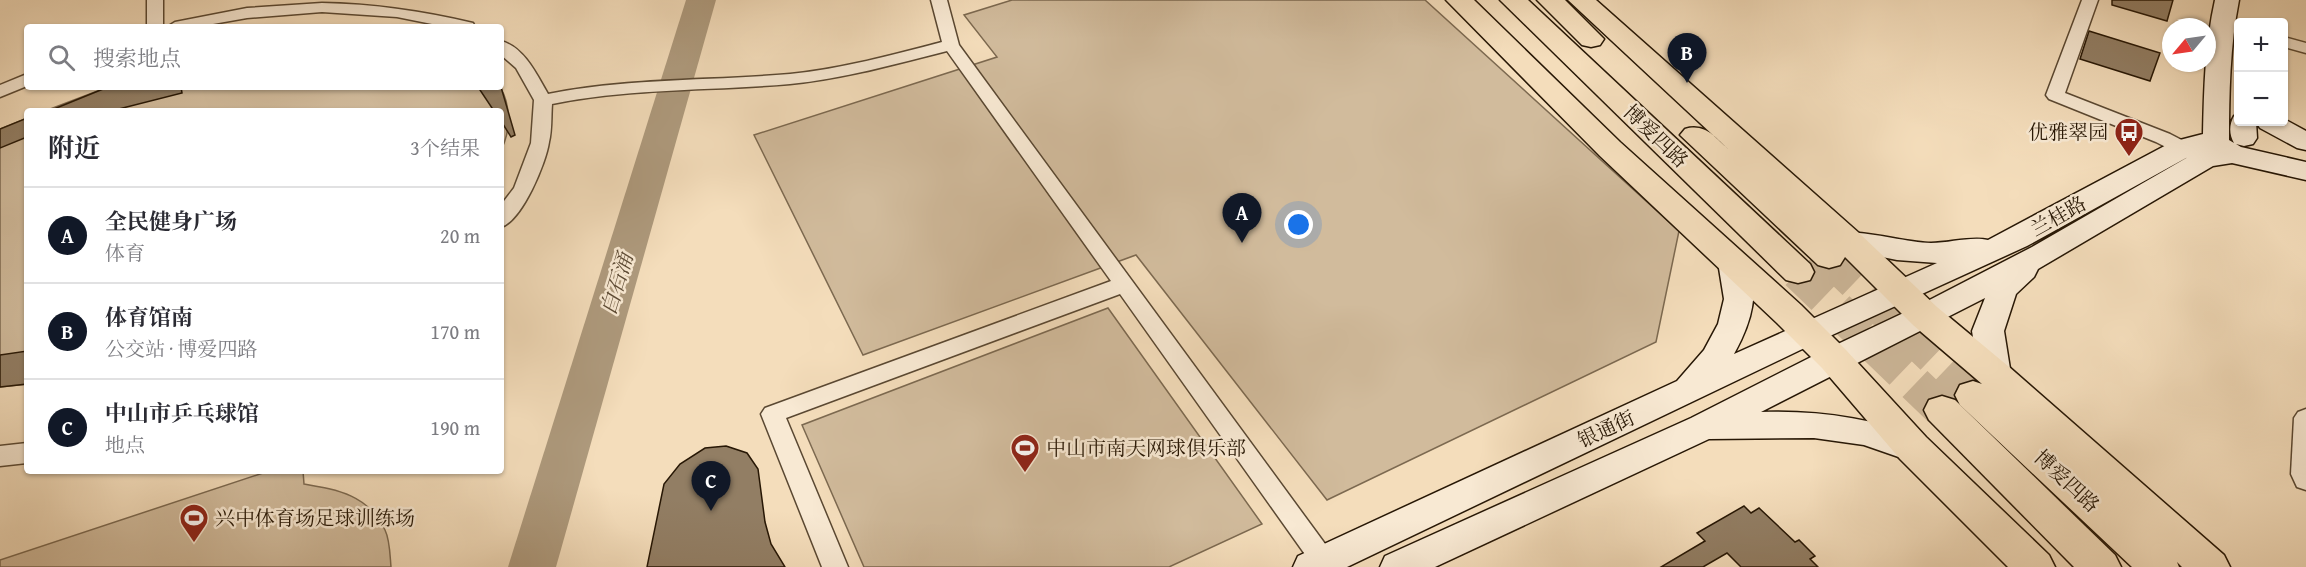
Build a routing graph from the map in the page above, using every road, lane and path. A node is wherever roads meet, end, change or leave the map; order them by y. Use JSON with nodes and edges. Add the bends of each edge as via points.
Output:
{"nodes":[{"id":1,"x":155,"y":0,"type":"edge"},
{"id":2,"x":939,"y":0,"type":"edge"},
{"id":3,"x":1513,"y":0,"type":"edge"},
{"id":4,"x":1550,"y":0,"type":"edge"},
{"id":5,"x":1581,"y":0,"type":"edge"},
{"id":6,"x":2090,"y":0,"type":"edge"},
{"id":7,"x":2228,"y":0,"type":"edge"},
{"id":8,"x":2246,"y":0,"type":"edge"},
{"id":9,"x":1466,"y":4,"type":"edge"},
{"id":10,"x":238,"y":6,"type":"edge"},
{"id":11,"x":2242,"y":18,"type":"edge"},
{"id":12,"x":155,"y":24,"type":"edge"},
{"id":13,"x":184,"y":24,"type":"edge"},
{"id":14,"x":460,"y":24,"type":"edge"},
{"id":15,"x":2288,"y":43,"type":"edge"},
{"id":16,"x":951,"y":45,"type":"junction"},
{"id":17,"x":2306,"y":48,"type":"edge"},
{"id":18,"x":504,"y":49,"type":"edge"},
{"id":19,"x":2217,"y":76,"type":"junction"},
{"id":20,"x":24,"y":80,"type":"edge"},
{"id":21,"x":0,"y":92,"type":"edge"},
{"id":22,"x":543,"y":100,"type":"junction"},
{"id":23,"x":2276,"y":126,"type":"edge"},
{"id":24,"x":2306,"y":142,"type":"edge"},
{"id":25,"x":2223,"y":146,"type":"edge"},
{"id":26,"x":2306,"y":157,"type":"edge"},
{"id":27,"x":2306,"y":173,"type":"edge"},
{"id":28,"x":504,"y":216,"type":"edge"},
{"id":29,"x":2029,"y":246,"type":"junction"},
{"id":30,"x":1839,"y":249,"type":"junction"},
{"id":31,"x":1733,"y":262,"type":"junction"},
{"id":32,"x":1798,"y":272,"type":"tunnel mouth"},
{"id":33,"x":1124,"y":284,"type":"junction"},
{"id":34,"x":1913,"y":304,"type":"junction"},
{"id":35,"x":1808,"y":333,"type":"junction"},
{"id":36,"x":1834,"y":359,"type":"junction"},
{"id":37,"x":1970,"y":393,"type":"junction"},
{"id":38,"x":1681,"y":394,"type":"junction"},
{"id":39,"x":2306,"y":425,"type":"edge"},
{"id":40,"x":1703,"y":427,"type":"junction"},
{"id":41,"x":1913,"y":448,"type":"junction"},
{"id":42,"x":24,"y":453,"type":"edge"},
{"id":43,"x":0,"y":456,"type":"edge"},
{"id":44,"x":2306,"y":480,"type":"edge"},
{"id":45,"x":1321,"y":565,"type":"edge"},
{"id":46,"x":835,"y":567,"type":"edge"},
{"id":47,"x":1398,"y":567,"type":"edge"},
{"id":48,"x":2035,"y":567,"type":"edge"},
{"id":49,"x":2101,"y":567,"type":"edge"},
{"id":50,"x":2159,"y":567,"type":"edge"},
{"id":51,"x":2210,"y":567,"type":"edge"}],
"edges":[{"from":1,"to":12,"type":"street"},
{"from":2,"to":16,"type":"street"},
{"from":3,"to":32,"type":"highway","name":"博爱四路"},
{"from":4,"to":30,"type":"highway","name":"博爱四路"},
{"from":5,"to":30,"type":"highway"},
{"from":6,"to":25,"type":"street","via":[[2055,95],[2163,138]]},
{"from":7,"to":19,"type":"street"},
{"from":8,"to":11,"type":"street"},
{"from":9,"to":31,"type":"highway","via":[[1610,149]]},
{"from":10,"to":13,"type":"street"},
{"from":10,"to":14,"type":"street","via":[[384,6],[442,16]]},
{"from":15,"to":17,"type":"street"},
{"from":16,"to":22,"type":"street","via":[[854,69],[791,79],[648,85],[581,91]]},
{"from":16,"to":33,"type":"street"},
{"from":18,"to":22,"type":"street","via":[[523,65]]},
{"from":19,"to":25,"type":"street"},
{"from":19,"to":25,"type":"street"},
{"from":20,"to":21,"type":"street"},
{"from":22,"to":28,"type":"street","via":[[540,143],[523,189]]},
{"from":23,"to":24,"type":"street"},
{"from":25,"to":26,"type":"street"},
{"from":25,"to":27,"type":"street"},
{"from":25,"to":27,"type":"street","via":[[2223,164]]},
{"from":25,"to":29,"type":"street","name":"兰桂路"},
{"from":29,"to":30,"type":"street","via":[[1965,252]]},
{"from":29,"to":34,"type":"street","name":"兰桂路"},
{"from":29,"to":37,"type":"street","via":[[2002,289]]},
{"from":30,"to":34,"type":"highway"},
{"from":31,"to":35,"type":"highway"},
{"from":31,"to":38,"type":"street","via":[[1739,297],[1733,327],[1700,377]]},
{"from":33,"to":45,"type":"street"},
{"from":33,"to":46,"type":"street","via":[[772,414]]},
{"from":34,"to":35,"type":"street","name":"银通街"},
{"from":34,"to":36,"type":"street","name":"银通街"},
{"from":34,"to":37,"type":"highway"},
{"from":35,"to":36,"type":"highway"},
{"from":35,"to":38,"type":"street","name":"银通街"},
{"from":36,"to":40,"type":"street","name":"银通街"},
{"from":36,"to":41,"type":"highway"},
{"from":37,"to":49,"type":"highway","name":"博爱四路"},
{"from":37,"to":50,"type":"highway","name":"博爱四路"},
{"from":37,"to":51,"type":"highway"},
{"from":38,"to":45,"type":"street","name":"银通街"},
{"from":39,"to":44,"type":"street"},
{"from":40,"to":41,"type":"street","via":[[1832,425],[1873,433]]},
{"from":40,"to":47,"type":"street","name":"银通街"},
{"from":41,"to":48,"type":"highway"},
{"from":42,"to":43,"type":"street"}]}
